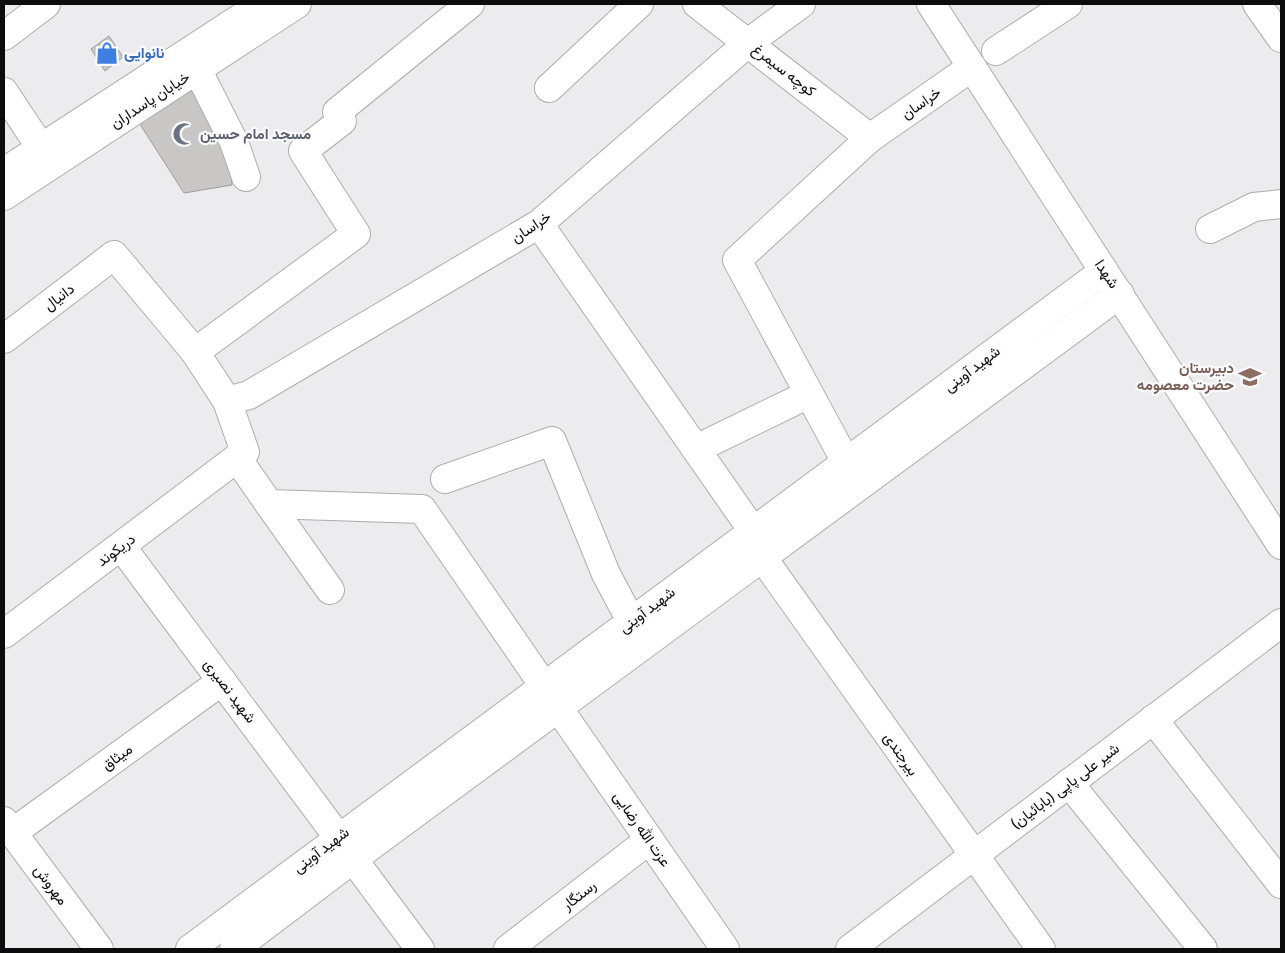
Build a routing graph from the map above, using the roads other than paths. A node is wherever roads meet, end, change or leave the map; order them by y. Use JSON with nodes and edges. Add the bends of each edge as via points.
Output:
{"nodes":[{"id":1,"x":46,"y":4,"type":"edge"},
{"id":2,"x":262,"y":4,"type":"edge"},
{"id":3,"x":297,"y":4,"type":"edge"},
{"id":4,"x":470,"y":4,"type":"edge"},
{"id":5,"x":639,"y":4,"type":"edge"},
{"id":6,"x":697,"y":4,"type":"edge"},
{"id":7,"x":801,"y":4,"type":"edge"},
{"id":8,"x":931,"y":4,"type":"edge"},
{"id":9,"x":1068,"y":4,"type":"edge"},
{"id":10,"x":1257,"y":4,"type":"edge"},
{"id":11,"x":4,"y":36,"type":"edge"},
{"id":12,"x":1281,"y":38,"type":"edge"},
{"id":13,"x":749,"y":42,"type":"junction"},
{"id":14,"x":996,"y":51,"type":"dead end"},
{"id":15,"x":972,"y":67,"type":"junction"},
{"id":16,"x":197,"y":69,"type":"junction"},
{"id":17,"x":549,"y":88,"type":"dead end"},
{"id":18,"x":4,"y":92,"type":"edge"},
{"id":19,"x":870,"y":138,"type":"junction"},
{"id":20,"x":41,"y":148,"type":"junction"},
{"id":21,"x":4,"y":172,"type":"edge"},
{"id":22,"x":246,"y":177,"type":"dead end"},
{"id":23,"x":4,"y":196,"type":"edge"},
{"id":24,"x":1281,"y":204,"type":"edge"},
{"id":25,"x":539,"y":224,"type":"junction"},
{"id":26,"x":1210,"y":229,"type":"dead end"},
{"id":27,"x":1104,"y":271,"type":"junction"},
{"id":28,"x":1120,"y":294,"type":"junction"},
{"id":29,"x":4,"y":339,"type":"edge"},
{"id":30,"x":195,"y":352,"type":"junction"},
{"id":31,"x":809,"y":394,"type":"junction"},
{"id":32,"x":227,"y":401,"type":"junction"},
{"id":33,"x":696,"y":449,"type":"junction"},
{"id":34,"x":233,"y":462,"type":"junction"},
{"id":35,"x":846,"y":462,"type":"junction"},
{"id":36,"x":445,"y":479,"type":"dead end"},
{"id":37,"x":269,"y":504,"type":"junction"},
{"id":38,"x":754,"y":530,"type":"junction"},
{"id":39,"x":121,"y":546,"type":"junction"},
{"id":40,"x":1281,"y":546,"type":"edge"},
{"id":41,"x":762,"y":557,"type":"junction"},
{"id":42,"x":330,"y":590,"type":"dead end"},
{"id":43,"x":631,"y":621,"type":"junction"},
{"id":44,"x":1281,"y":623,"type":"edge"},
{"id":45,"x":4,"y":634,"type":"edge"},
{"id":46,"x":222,"y":681,"type":"junction"},
{"id":47,"x":544,"y":686,"type":"junction"},
{"id":48,"x":559,"y":709,"type":"junction"},
{"id":49,"x":1154,"y":720,"type":"junction"},
{"id":50,"x":1069,"y":783,"type":"junction"},
{"id":51,"x":8,"y":827,"type":"edge"},
{"id":52,"x":649,"y":840,"type":"junction"},
{"id":53,"x":346,"y":848,"type":"junction"},
{"id":54,"x":974,"y":856,"type":"junction"},
{"id":55,"x":1281,"y":884,"type":"edge"},
{"id":56,"x":99,"y":949,"type":"edge"},
{"id":57,"x":190,"y":949,"type":"edge"},
{"id":58,"x":234,"y":949,"type":"edge"},
{"id":59,"x":420,"y":949,"type":"edge"},
{"id":60,"x":508,"y":949,"type":"edge"},
{"id":61,"x":725,"y":949,"type":"edge"},
{"id":62,"x":850,"y":949,"type":"edge"},
{"id":63,"x":1041,"y":949,"type":"edge"},
{"id":64,"x":1203,"y":949,"type":"edge"}],
"edges":[{"from":1,"to":11,"type":"street"},
{"from":2,"to":20,"type":"street","name":"خیابان پاسداران"},
{"from":3,"to":16,"type":"street","name":"خیابان پاسداران"},
{"from":4,"to":30,"type":"street","via":[[337,112],[342,121],[303,151],[356,234]]},
{"from":5,"to":17,"type":"street"},
{"from":6,"to":13,"type":"street","name":"کوچه سیمرغ"},
{"from":7,"to":13,"type":"street","name":"خراسان"},
{"from":8,"to":15,"type":"street","name":"شهدا"},
{"from":9,"to":14,"type":"street"},
{"from":10,"to":12,"type":"street"},
{"from":13,"to":19,"type":"street","name":"کوچه سیمرغ"},
{"from":13,"to":25,"type":"street","name":"خراسان"},
{"from":15,"to":19,"type":"street","name":"خراسان"},
{"from":15,"to":27,"type":"street","name":"شهدا"},
{"from":16,"to":22,"type":"street","via":[[234,142]]},
{"from":16,"to":23,"type":"street","name":"خیابان پاسداران"},
{"from":18,"to":20,"type":"street"},
{"from":19,"to":31,"type":"street","name":"خراسان","via":[[737,260]]},
{"from":20,"to":21,"type":"street","name":"خیابان پاسداران"},
{"from":24,"to":26,"type":"street","via":[[1254,207]]},
{"from":25,"to":32,"type":"street","name":"خراسان","via":[[249,395]]},
{"from":25,"to":33,"type":"street"},
{"from":27,"to":28,"type":"street","name":"شهدا"},
{"from":27,"to":35,"type":"street","name":"شهید آوینی"},
{"from":28,"to":40,"type":"street","name":"شهدا"},
{"from":28,"to":41,"type":"street","name":"شهید آوینی"},
{"from":29,"to":30,"type":"street","name":"دانیال","via":[[114,255]]},
{"from":30,"to":32,"type":"street"},
{"from":31,"to":33,"type":"street"},
{"from":31,"to":35,"type":"street"},
{"from":32,"to":34,"type":"street","via":[[245,452]]},
{"from":33,"to":38,"type":"street"},
{"from":34,"to":37,"type":"street"},
{"from":34,"to":39,"type":"street","name":"دریکوند"},
{"from":35,"to":38,"type":"street","name":"شهید آوینی"},
{"from":36,"to":43,"type":"street","via":[[552,441],[606,574]]},
{"from":37,"to":42,"type":"street"},
{"from":37,"to":47,"type":"street","via":[[422,509]]},
{"from":38,"to":43,"type":"street","name":"شهید آوینی"},
{"from":39,"to":45,"type":"street","name":"دریکوند"},
{"from":39,"to":46,"type":"street","name":"شهید نصیری"},
{"from":41,"to":48,"type":"street","name":"شهید آوینی"},
{"from":41,"to":54,"type":"street","name":"بیرجندی"},
{"from":43,"to":47,"type":"street","name":"شهید آوینی"},
{"from":44,"to":49,"type":"street","name":"شیر علی پاپی (بابائیان)"},
{"from":46,"to":51,"type":"street","name":"میثاق"},
{"from":46,"to":53,"type":"street","name":"شهید نصیری"},
{"from":47,"to":53,"type":"street","name":"شهید آوینی"},
{"from":48,"to":52,"type":"street","name":"عزت الله رضایی"},
{"from":48,"to":53,"type":"street","name":"شهید آوینی"},
{"from":49,"to":50,"type":"street","name":"شیر علی پاپی (بابائیان)"},
{"from":49,"to":55,"type":"street"},
{"from":50,"to":54,"type":"street","name":"شیر علی پاپی (بابائیان)"},
{"from":50,"to":64,"type":"street"},
{"from":51,"to":56,"type":"street","name":"مهروش"},
{"from":52,"to":60,"type":"street","name":"رستگار"},
{"from":52,"to":61,"type":"street","name":"عزت الله رضایی"},
{"from":53,"to":57,"type":"street","name":"شهید آوینی"},
{"from":53,"to":58,"type":"street","name":"شهید آوینی"},
{"from":53,"to":59,"type":"street","name":"شهید نصیری"},
{"from":54,"to":62,"type":"street","name":"شیر علی پاپی (بابائیان)"},
{"from":54,"to":63,"type":"street","name":"بیرجندی"}]}
